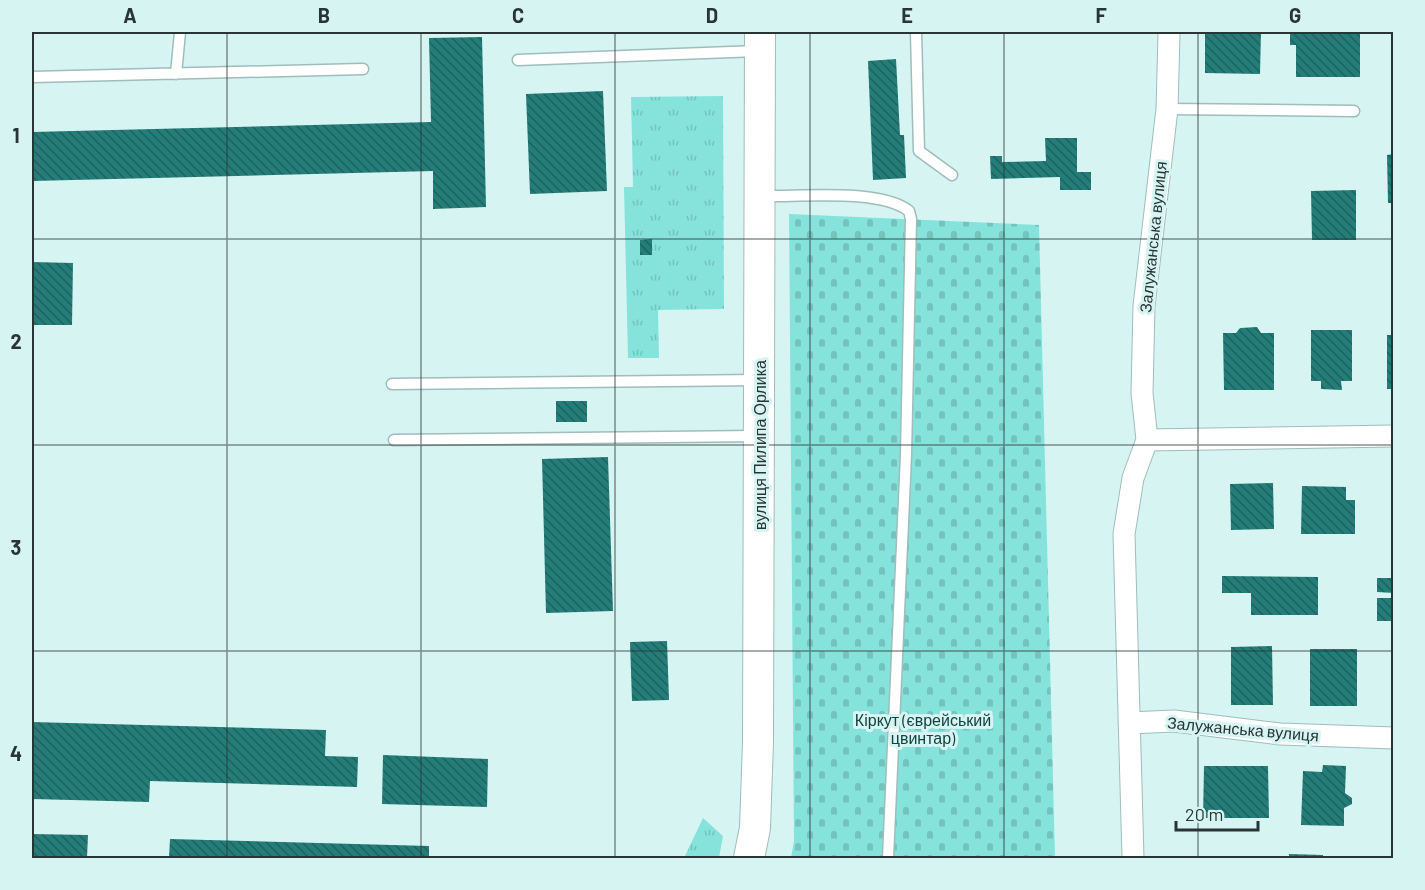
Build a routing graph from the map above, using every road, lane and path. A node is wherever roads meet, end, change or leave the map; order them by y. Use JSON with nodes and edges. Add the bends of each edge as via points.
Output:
{"nodes":[{"id":1,"x":180,"y":32,"type":"edge"},
{"id":2,"x":915,"y":32,"type":"edge"},
{"id":3,"x":1167,"y":33,"type":"edge"},
{"id":4,"x":760,"y":41,"type":"edge"},
{"id":5,"x":518,"y":60,"type":"dead end"},
{"id":6,"x":363,"y":69,"type":"dead end"},
{"id":7,"x":176,"y":74,"type":"junction"},
{"id":8,"x":32,"y":77,"type":"edge"},
{"id":9,"x":1167,"y":109,"type":"junction"},
{"id":10,"x":1354,"y":111,"type":"dead end"},
{"id":11,"x":952,"y":175,"type":"dead end"},
{"id":12,"x":760,"y":196,"type":"junction"},
{"id":13,"x":760,"y":380,"type":"junction"},
{"id":14,"x":392,"y":384,"type":"dead end"},
{"id":15,"x":760,"y":436,"type":"junction"},
{"id":16,"x":1394,"y":436,"type":"edge"},
{"id":17,"x":394,"y":440,"type":"dead end"},
{"id":18,"x":1147,"y":440,"type":"junction"},
{"id":19,"x":1129,"y":723,"type":"junction"},
{"id":20,"x":1394,"y":738,"type":"edge"},
{"id":21,"x":749,"y":858,"type":"edge"},
{"id":22,"x":888,"y":858,"type":"edge"},
{"id":23,"x":1133,"y":858,"type":"edge"}],
"edges":[{"from":1,"to":7,"type":"lane"},
{"from":2,"to":11,"type":"lane","via":[[919,151]]},
{"from":3,"to":9,"type":"street","name":"Залужанська вулиця"},
{"from":4,"to":5,"type":"lane"},
{"from":4,"to":12,"type":"main road","name":"вулиця Пилипа Орлика"},
{"from":6,"to":7,"type":"lane"},
{"from":7,"to":8,"type":"lane"},
{"from":9,"to":10,"type":"lane"},
{"from":9,"to":18,"type":"street","name":"Залужанська вулиця","via":[[1144,306],[1142,393]]},
{"from":12,"to":13,"type":"main road","name":"вулиця Пилипа Орлика"},
{"from":12,"to":22,"type":"lane","via":[[878,197],[898,202],[909,211],[911,219],[906,455]]},
{"from":13,"to":14,"type":"lane"},
{"from":13,"to":15,"type":"main road","name":"вулиця Пилипа Орлика"},
{"from":15,"to":17,"type":"lane"},
{"from":15,"to":21,"type":"main road","name":"вулиця Пилипа Орлика","via":[[758,742],[755,828]]},
{"from":16,"to":18,"type":"street"},
{"from":18,"to":19,"type":"street","name":"Залужанська вулиця","via":[[1133,478],[1124,534]]},
{"from":19,"to":20,"type":"street","name":"Залужанська вулиця","via":[[1174,721],[1280,734]]},
{"from":19,"to":23,"type":"street","name":"Залужанська вулиця"}]}
